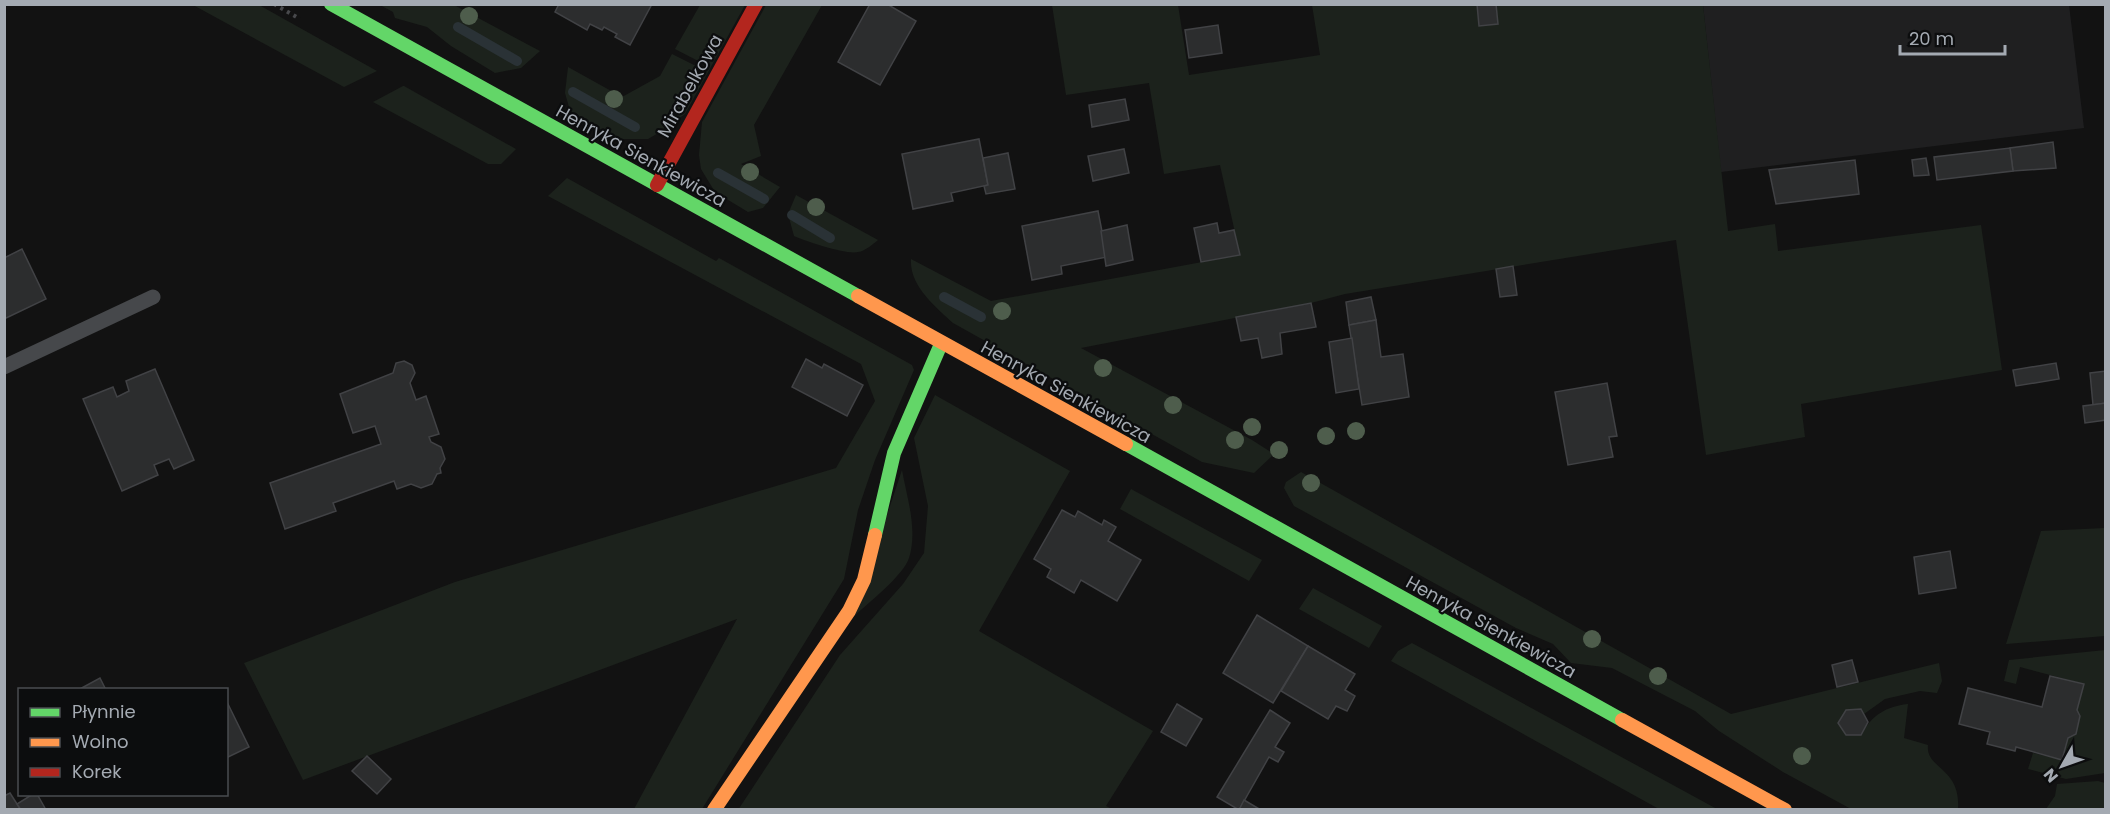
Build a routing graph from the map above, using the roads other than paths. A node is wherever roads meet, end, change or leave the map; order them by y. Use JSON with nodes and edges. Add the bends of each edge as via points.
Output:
{"nodes":[{"id":1,"x":331,"y":4,"type":"edge"},
{"id":2,"x":756,"y":4,"type":"edge"},
{"id":3,"x":657,"y":185,"type":"junction"},
{"id":4,"x":153,"y":297,"type":"dead end"},
{"id":5,"x":941,"y":344,"type":"junction"},
{"id":6,"x":4,"y":367,"type":"edge"},
{"id":7,"x":714,"y":810,"type":"edge"},
{"id":8,"x":1785,"y":810,"type":"edge"}],
"edges":[{"from":1,"to":3,"type":"street","name":"Henryka Sienkiewicza"},
{"from":2,"to":3,"type":"street","name":"Mirabelkowa"},
{"from":3,"to":5,"type":"street","name":"Henryka Sienkiewicza"},
{"from":4,"to":6,"type":"lane"},
{"from":5,"to":7,"type":"street","via":[[894,453],[864,580],[849,611]]},
{"from":5,"to":8,"type":"street","name":"Henryka Sienkiewicza"}]}
